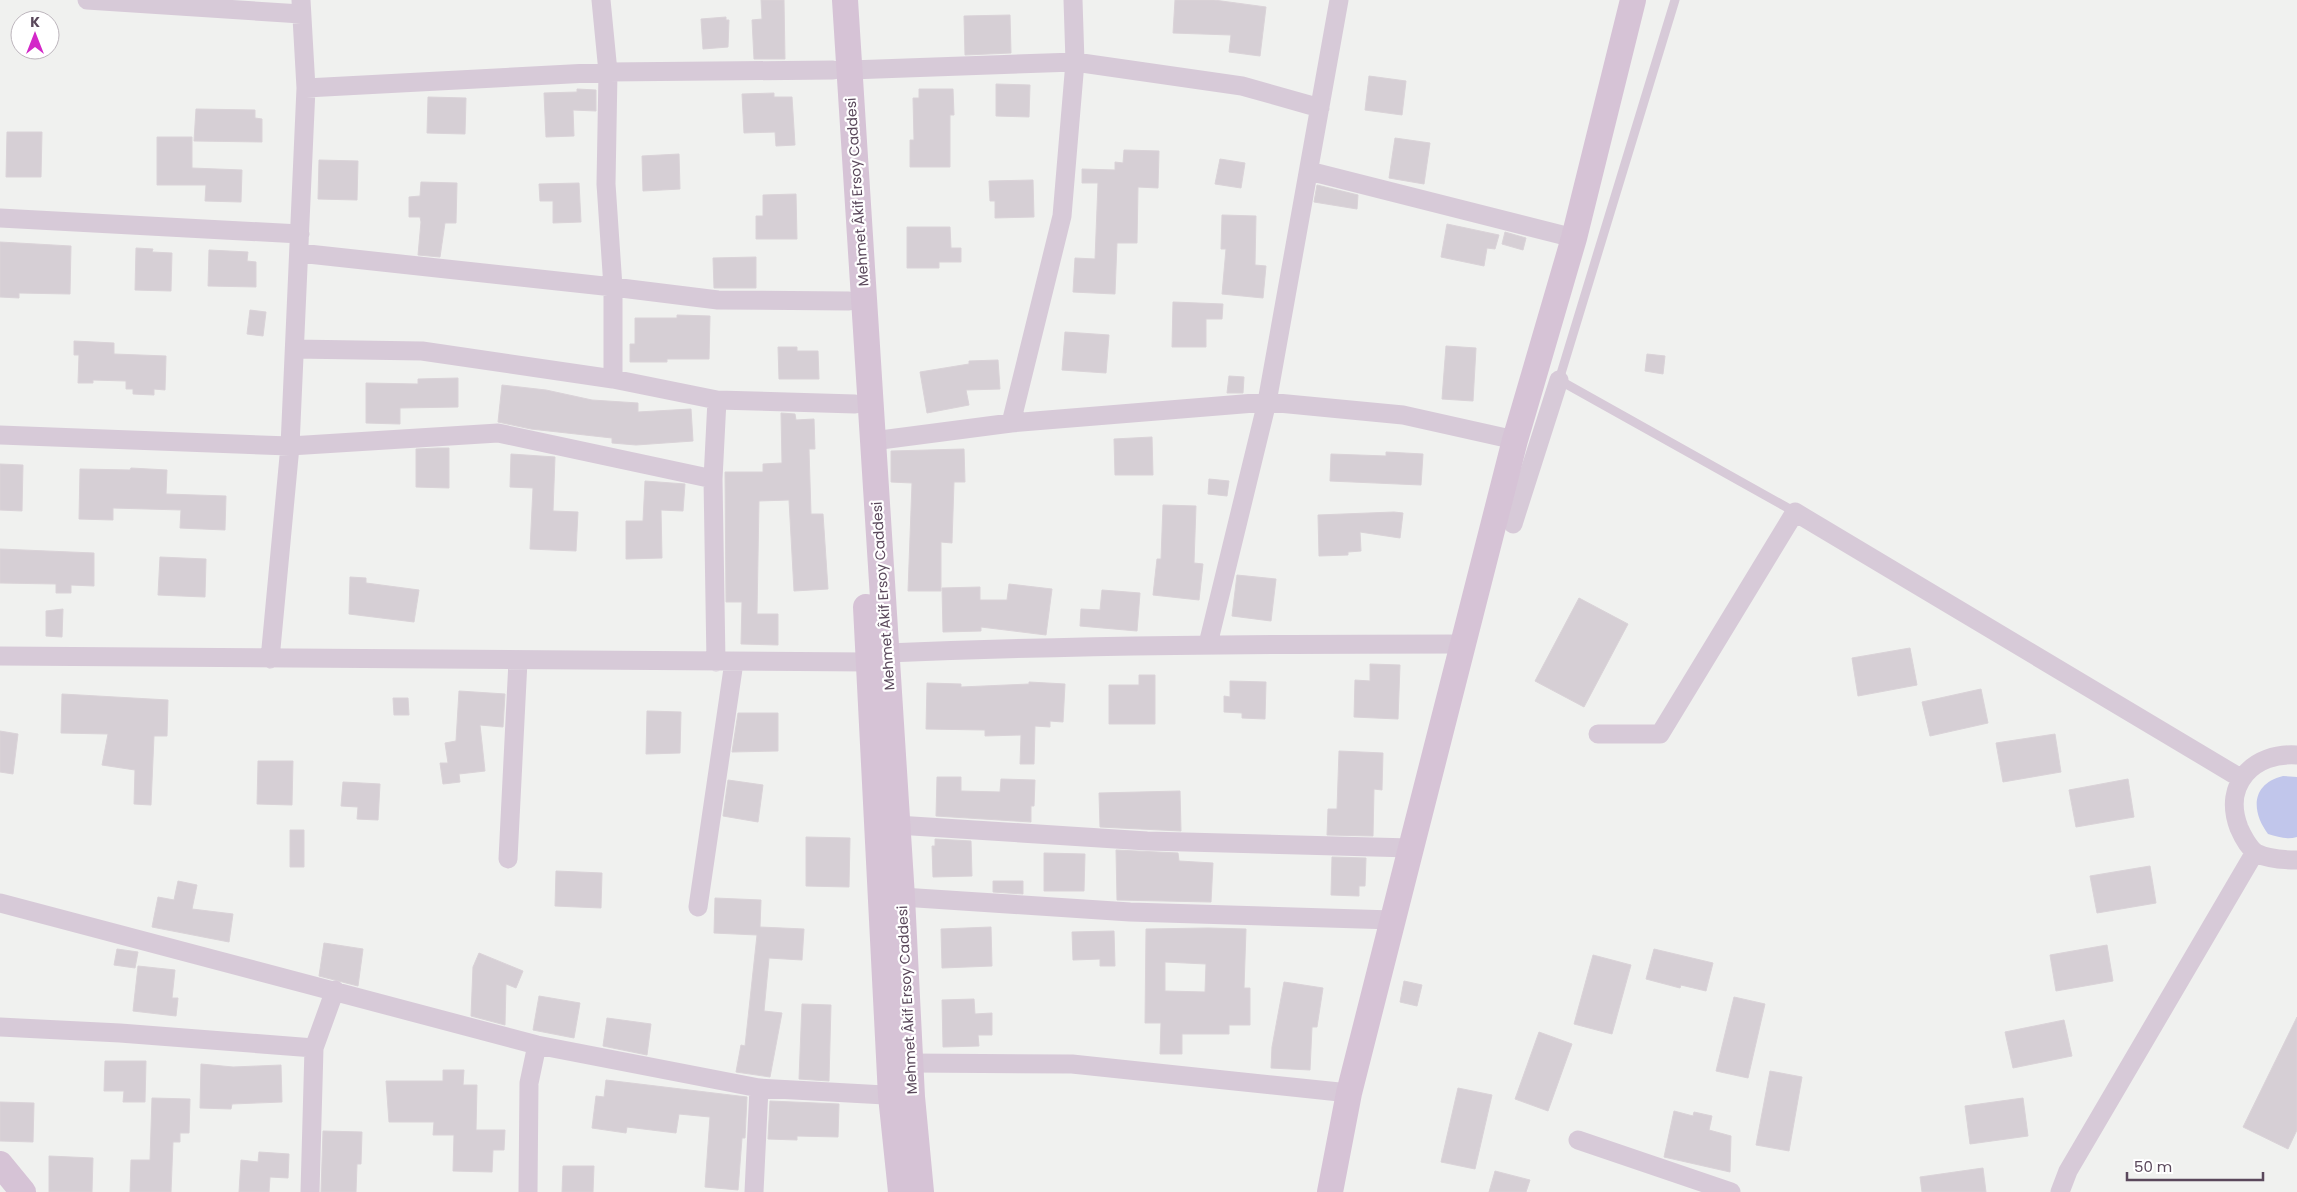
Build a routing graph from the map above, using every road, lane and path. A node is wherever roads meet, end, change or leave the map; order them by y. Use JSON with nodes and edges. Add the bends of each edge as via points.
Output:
{"nodes":[{"id":1,"x":88,"y":0,"type":"edge"},
{"id":2,"x":601,"y":0,"type":"edge"},
{"id":3,"x":829,"y":0,"type":"edge"},
{"id":4,"x":845,"y":0,"type":"edge"},
{"id":5,"x":1073,"y":0,"type":"edge"},
{"id":6,"x":1339,"y":0,"type":"edge"},
{"id":7,"x":1633,"y":0,"type":"edge"},
{"id":8,"x":1675,"y":0,"type":"edge"},
{"id":9,"x":301,"y":7,"type":"edge"},
{"id":10,"x":1075,"y":62,"type":"junction"},
{"id":11,"x":841,"y":70,"type":"junction"},
{"id":12,"x":608,"y":72,"type":"junction"},
{"id":13,"x":306,"y":88,"type":"junction"},
{"id":14,"x":1320,"y":108,"type":"junction"},
{"id":15,"x":1309,"y":170,"type":"junction"},
{"id":16,"x":0,"y":218,"type":"edge"},
{"id":17,"x":300,"y":234,"type":"junction"},
{"id":18,"x":1574,"y":238,"type":"junction"},
{"id":19,"x":299,"y":253,"type":"junction"},
{"id":20,"x":613,"y":287,"type":"junction"},
{"id":21,"x":848,"y":301,"type":"junction"},
{"id":22,"x":295,"y":349,"type":"junction"},
{"id":23,"x":613,"y":379,"type":"junction"},
{"id":24,"x":1559,"y":380,"type":"junction"},
{"id":25,"x":717,"y":400,"type":"junction"},
{"id":26,"x":1267,"y":402,"type":"junction"},
{"id":27,"x":856,"y":404,"type":"junction"},
{"id":28,"x":1012,"y":423,"type":"junction"},
{"id":29,"x":0,"y":435,"type":"edge"},
{"id":30,"x":1515,"y":440,"type":"junction"},
{"id":31,"x":873,"y":441,"type":"junction"},
{"id":32,"x":290,"y":446,"type":"junction"},
{"id":33,"x":713,"y":479,"type":"junction"},
{"id":34,"x":1794,"y":512,"type":"junction"},
{"id":35,"x":1513,"y":524,"type":"dead end"},
{"id":36,"x":1208,"y":644,"type":"junction"},
{"id":37,"x":1464,"y":644,"type":"junction"},
{"id":38,"x":0,"y":656,"type":"edge"},
{"id":39,"x":878,"y":658,"type":"junction"},
{"id":40,"x":270,"y":659,"type":"junction"},
{"id":41,"x":518,"y":661,"type":"junction"},
{"id":42,"x":725,"y":662,"type":"junction"},
{"id":43,"x":1598,"y":734,"type":"dead end"},
{"id":44,"x":2297,"y":755,"type":"edge"},
{"id":45,"x":2242,"y":779,"type":"junction"},
{"id":46,"x":897,"y":825,"type":"junction"},
{"id":47,"x":1412,"y":848,"type":"junction"},
{"id":48,"x":2255,"y":852,"type":"junction"},
{"id":49,"x":508,"y":859,"type":"dead end"},
{"id":50,"x":2297,"y":860,"type":"edge"},
{"id":51,"x":902,"y":897,"type":"junction"},
{"id":52,"x":0,"y":903,"type":"edge"},
{"id":53,"x":698,"y":907,"type":"dead end"},
{"id":54,"x":1393,"y":920,"type":"junction"},
{"id":55,"x":335,"y":990,"type":"junction"},
{"id":56,"x":0,"y":1027,"type":"edge"},
{"id":57,"x":536,"y":1046,"type":"junction"},
{"id":58,"x":314,"y":1048,"type":"junction"},
{"id":59,"x":910,"y":1063,"type":"junction"},
{"id":60,"x":759,"y":1088,"type":"junction"},
{"id":61,"x":1349,"y":1093,"type":"junction"},
{"id":62,"x":902,"y":1096,"type":"junction"},
{"id":63,"x":1578,"y":1140,"type":"dead end"},
{"id":64,"x":0,"y":1164,"type":"edge"},
{"id":65,"x":23,"y":1192,"type":"edge"},
{"id":66,"x":310,"y":1192,"type":"edge"},
{"id":67,"x":528,"y":1192,"type":"edge"},
{"id":68,"x":754,"y":1192,"type":"edge"},
{"id":69,"x":901,"y":1192,"type":"edge"},
{"id":70,"x":921,"y":1192,"type":"edge"},
{"id":71,"x":1330,"y":1192,"type":"edge"},
{"id":72,"x":1731,"y":1192,"type":"edge"},
{"id":73,"x":2060,"y":1192,"type":"edge"}],
"edges":[{"from":1,"to":9,"type":"street"},
{"from":2,"to":12,"type":"street"},
{"from":3,"to":11,"type":"main road","name":"Mehmet Âkif Ersoy Caddesi"},
{"from":4,"to":11,"type":"main road","name":"Mehmet Âkif Ersoy Caddesi"},
{"from":5,"to":10,"type":"street"},
{"from":6,"to":14,"type":"street"},
{"from":7,"to":18,"type":"main road"},
{"from":8,"to":24,"type":"lane"},
{"from":9,"to":13,"type":"street"},
{"from":10,"to":11,"type":"street"},
{"from":10,"to":14,"type":"street","via":[[1242,86]]},
{"from":10,"to":28,"type":"street","via":[[1062,216]]},
{"from":11,"to":12,"type":"street"},
{"from":11,"to":21,"type":"main road","name":"Mehmet Âkif Ersoy Caddesi"},
{"from":11,"to":31,"type":"main road","name":"Mehmet Âkif Ersoy Caddesi"},
{"from":12,"to":13,"type":"street"},
{"from":12,"to":20,"type":"street","via":[[606,184]]},
{"from":13,"to":17,"type":"street"},
{"from":14,"to":15,"type":"street"},
{"from":15,"to":18,"type":"street"},
{"from":15,"to":26,"type":"street"},
{"from":16,"to":17,"type":"street"},
{"from":17,"to":19,"type":"street"},
{"from":18,"to":30,"type":"main road"},
{"from":19,"to":20,"type":"street"},
{"from":19,"to":22,"type":"street"},
{"from":20,"to":21,"type":"street","via":[[718,300]]},
{"from":20,"to":23,"type":"street"},
{"from":21,"to":27,"type":"main road","name":"Mehmet Âkif Ersoy Caddesi"},
{"from":22,"to":23,"type":"street","via":[[422,351]]},
{"from":22,"to":32,"type":"street"},
{"from":23,"to":25,"type":"street"},
{"from":24,"to":34,"type":"lane"},
{"from":24,"to":35,"type":"street"},
{"from":25,"to":27,"type":"street"},
{"from":25,"to":33,"type":"street"},
{"from":26,"to":28,"type":"street"},
{"from":26,"to":30,"type":"street","via":[[1403,415]]},
{"from":26,"to":36,"type":"street"},
{"from":27,"to":39,"type":"main road","name":"Mehmet Âkif Ersoy Caddesi"},
{"from":28,"to":31,"type":"street"},
{"from":29,"to":32,"type":"street"},
{"from":30,"to":37,"type":"main road"},
{"from":31,"to":39,"type":"main road","name":"Mehmet Âkif Ersoy Caddesi"},
{"from":32,"to":33,"type":"street","via":[[498,433]]},
{"from":32,"to":40,"type":"street"},
{"from":33,"to":42,"type":"street"},
{"from":34,"to":43,"type":"street","via":[[1660,734]]},
{"from":34,"to":45,"type":"street"},
{"from":36,"to":37,"type":"street"},
{"from":36,"to":39,"type":"street","via":[[1046,646]]},
{"from":37,"to":47,"type":"main road"},
{"from":38,"to":40,"type":"street"},
{"from":39,"to":42,"type":"street"},
{"from":39,"to":46,"type":"main road","name":"Mehmet Âkif Ersoy Caddesi"},
{"from":39,"to":62,"type":"main road","name":"Mehmet Âkif Ersoy Caddesi"},
{"from":40,"to":41,"type":"street"},
{"from":41,"to":42,"type":"street"},
{"from":41,"to":49,"type":"street"},
{"from":42,"to":53,"type":"street"},
{"from":44,"to":45,"type":"street","via":[[2270,756],[2254,765]]},
{"from":45,"to":48,"type":"street","via":[[2234,799],[2235,817],[2241,835]]},
{"from":46,"to":47,"type":"street","via":[[1147,841]]},
{"from":46,"to":51,"type":"main road","name":"Mehmet Âkif Ersoy Caddesi"},
{"from":47,"to":54,"type":"main road"},
{"from":48,"to":50,"type":"street","via":[[2279,860]]},
{"from":48,"to":73,"type":"street","via":[[2068,1171]]},
{"from":51,"to":54,"type":"street","via":[[1130,912]]},
{"from":51,"to":59,"type":"main road","name":"Mehmet Âkif Ersoy Caddesi"},
{"from":52,"to":55,"type":"street"},
{"from":54,"to":61,"type":"main road"},
{"from":55,"to":57,"type":"street"},
{"from":55,"to":58,"type":"street"},
{"from":56,"to":58,"type":"street"},
{"from":57,"to":60,"type":"street"},
{"from":57,"to":67,"type":"street","via":[[529,1083]]},
{"from":58,"to":66,"type":"street"},
{"from":59,"to":61,"type":"street","via":[[1072,1064]]},
{"from":59,"to":62,"type":"main road","name":"Mehmet Âkif Ersoy Caddesi"},
{"from":60,"to":62,"type":"street"},
{"from":60,"to":68,"type":"street"},
{"from":61,"to":71,"type":"main road"},
{"from":62,"to":69,"type":"main road","name":"Mehmet Âkif Ersoy Caddesi"},
{"from":62,"to":70,"type":"main road","name":"Mehmet Âkif Ersoy Caddesi"},
{"from":63,"to":72,"type":"street"},
{"from":64,"to":65,"type":"main road"}]}
